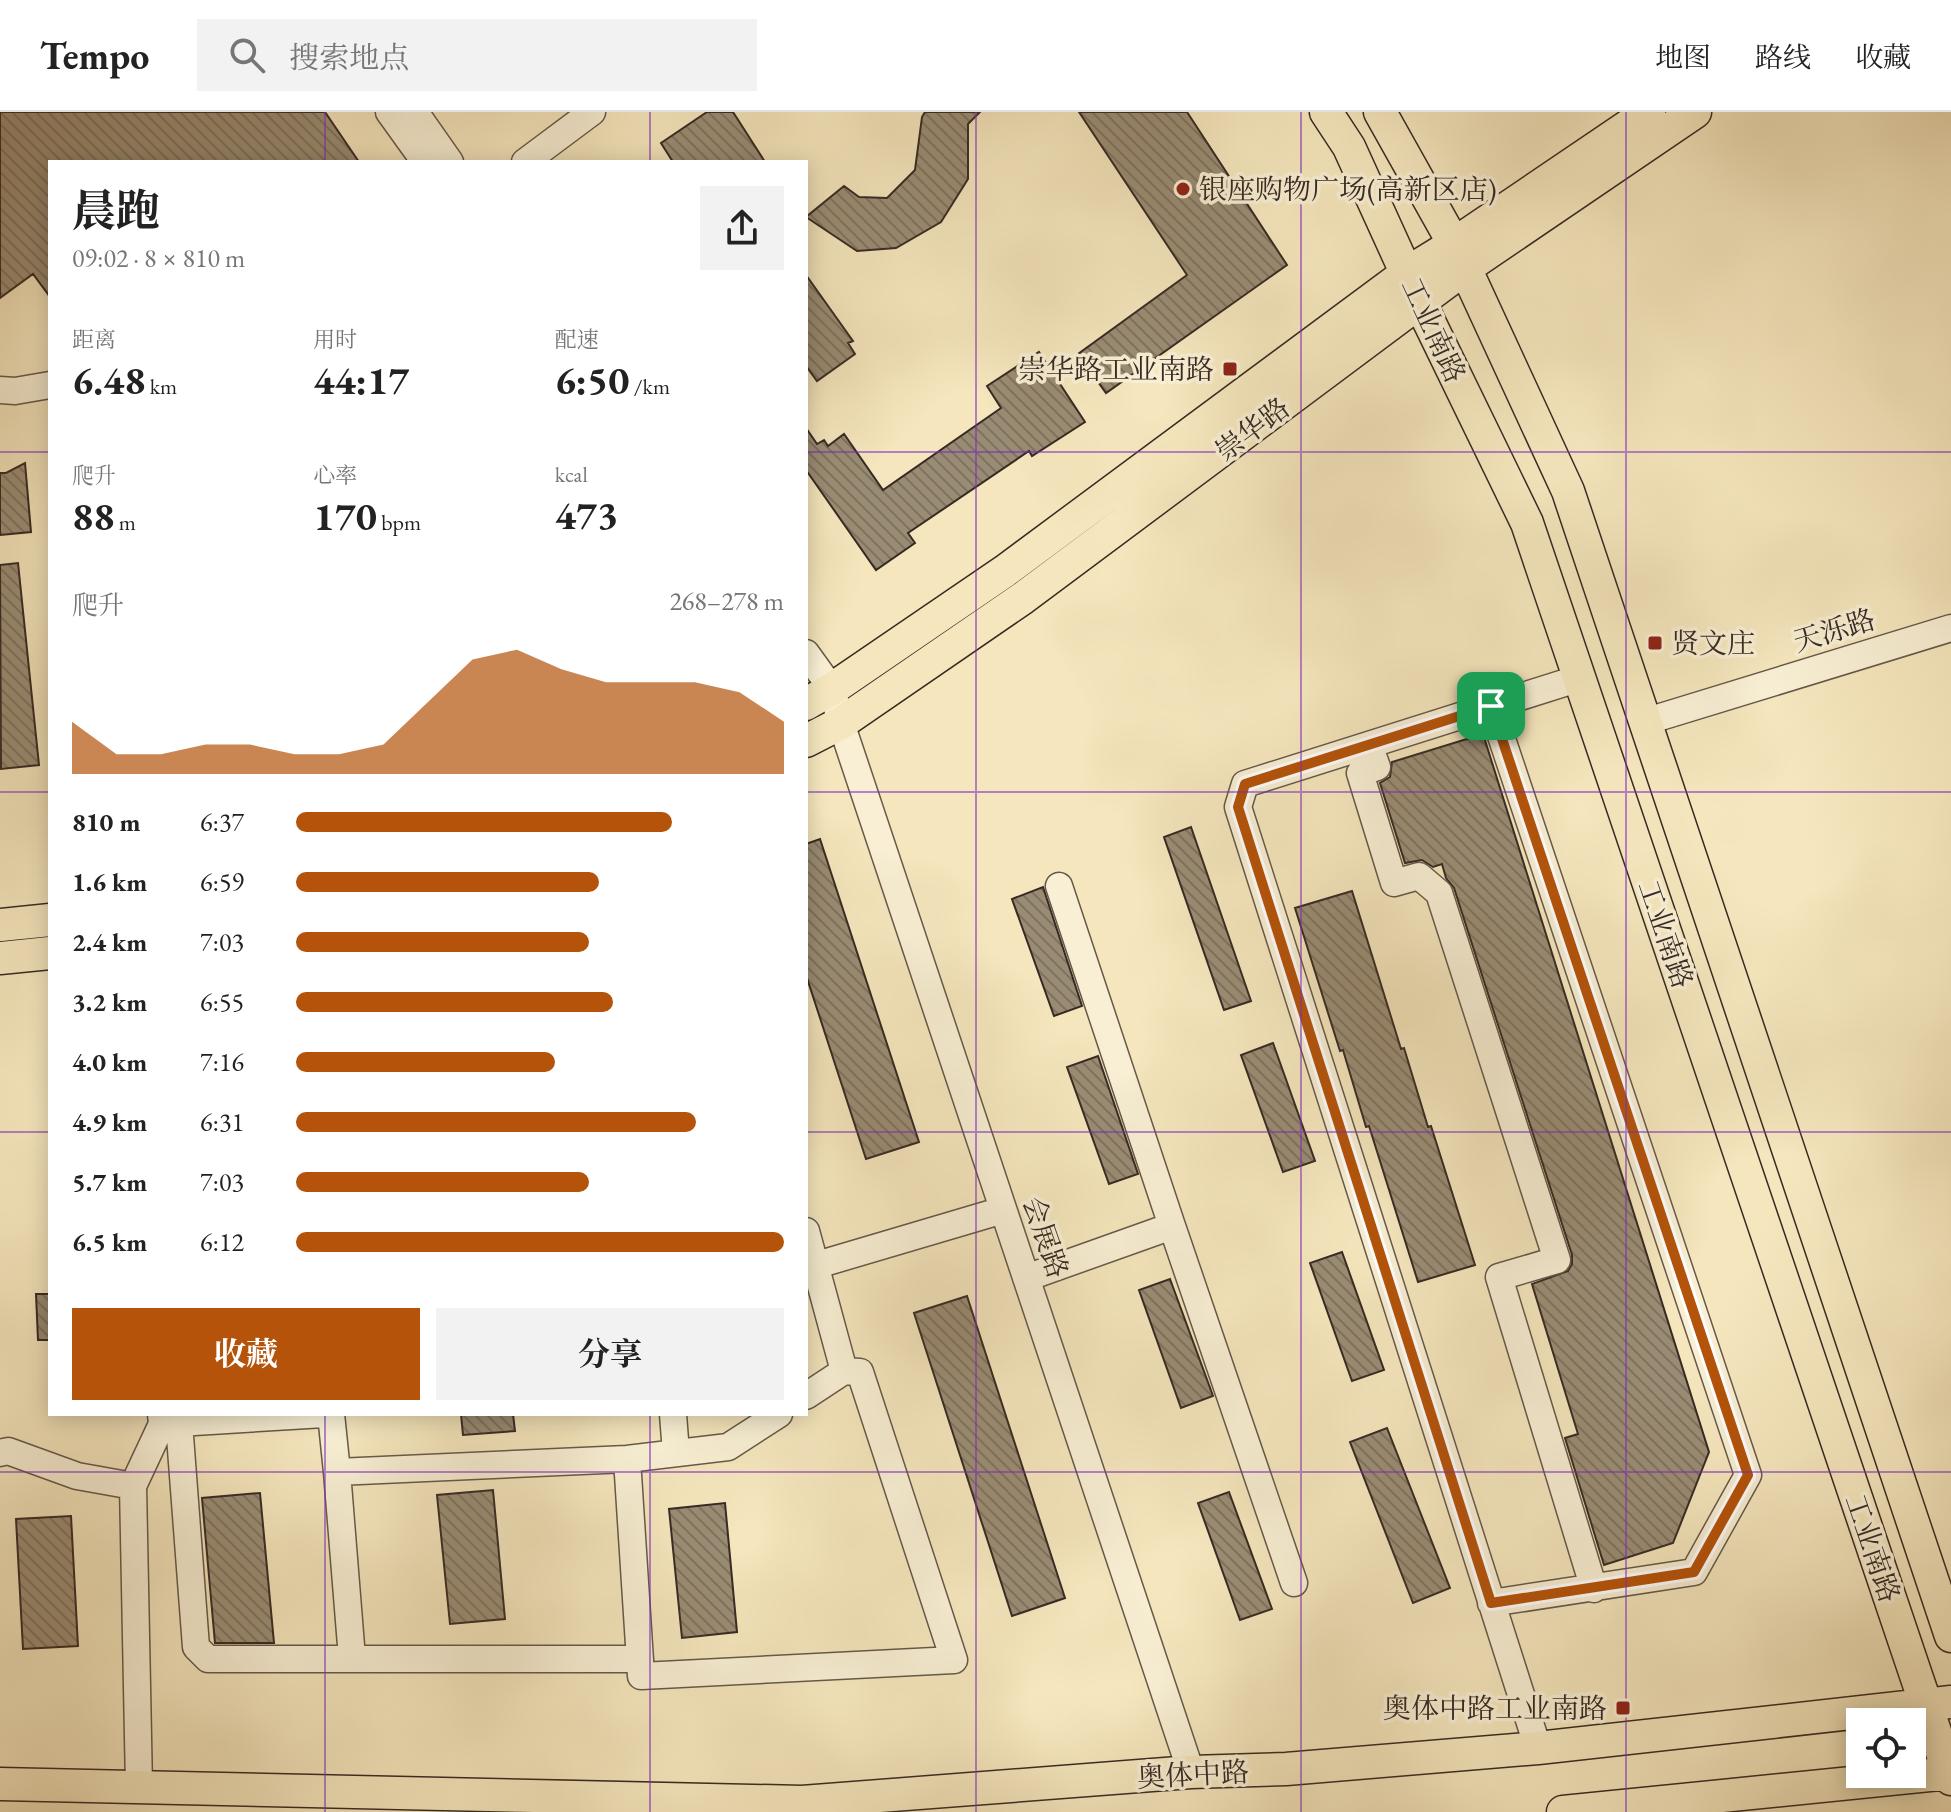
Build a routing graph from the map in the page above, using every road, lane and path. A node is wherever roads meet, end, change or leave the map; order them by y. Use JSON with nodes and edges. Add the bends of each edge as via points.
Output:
{"nodes":[{"id":1,"x":389,"y":112,"type":"edge"},
{"id":2,"x":415,"y":112,"type":"edge"},
{"id":3,"x":592,"y":112,"type":"edge"},
{"id":4,"x":1326,"y":112,"type":"edge"},
{"id":5,"x":1380,"y":112,"type":"edge"},
{"id":6,"x":1649,"y":112,"type":"edge"},
{"id":7,"x":1695,"y":112,"type":"edge"},
{"id":8,"x":424,"y":160,"type":"edge"},
{"id":9,"x":449,"y":160,"type":"edge"},
{"id":10,"x":528,"y":160,"type":"edge"},
{"id":11,"x":1459,"y":256,"type":"junction"},
{"id":12,"x":1407,"y":273,"type":"junction"},
{"id":13,"x":1420,"y":303,"type":"junction"},
{"id":14,"x":48,"y":385,"type":"edge"},
{"id":15,"x":0,"y":390,"type":"edge"},
{"id":16,"x":1951,"y":628,"type":"edge"},
{"id":17,"x":808,"y":662,"type":"edge"},
{"id":18,"x":1580,"y":678,"type":"junction"},
{"id":19,"x":815,"y":695,"type":"edge"},
{"id":20,"x":1491,"y":706,"type":"junction"},
{"id":21,"x":1644,"y":722,"type":"junction"},
{"id":22,"x":841,"y":723,"type":"junction"},
{"id":23,"x":808,"y":740,"type":"edge"},
{"id":24,"x":1369,"y":745,"type":"junction"},
{"id":25,"x":1059,"y":886,"type":"dead end"},
{"id":26,"x":48,"y":920,"type":"edge"},
{"id":27,"x":0,"y":925,"type":"edge"},
{"id":28,"x":48,"y":953,"type":"edge"},
{"id":29,"x":0,"y":958,"type":"edge"},
{"id":30,"x":1003,"y":1210,"type":"junction"},
{"id":31,"x":1172,"y":1226,"type":"junction"},
{"id":32,"x":810,"y":1247,"type":"edge"},
{"id":33,"x":1026,"y":1278,"type":"junction"},
{"id":34,"x":844,"y":1371,"type":"junction"},
{"id":35,"x":808,"y":1395,"type":"edge"},
{"id":36,"x":251,"y":1416,"type":"edge"},
{"id":37,"x":331,"y":1416,"type":"edge"},
{"id":38,"x":673,"y":1416,"type":"edge"},
{"id":39,"x":776,"y":1416,"type":"edge"},
{"id":40,"x":214,"y":1417,"type":"edge"},
{"id":41,"x":168,"y":1420,"type":"edge"},
{"id":42,"x":0,"y":1453,"type":"edge"},
{"id":43,"x":676,"y":1453,"type":"junction"},
{"id":44,"x":627,"y":1459,"type":"junction"},
{"id":45,"x":337,"y":1472,"type":"junction"},
{"id":46,"x":133,"y":1486,"type":"junction"},
{"id":47,"x":1294,"y":1583,"type":"dead end"},
{"id":48,"x":1594,"y":1589,"type":"junction"},
{"id":49,"x":1491,"y":1603,"type":"junction"},
{"id":50,"x":1951,"y":1636,"type":"edge"},
{"id":51,"x":352,"y":1658,"type":"junction"},
{"id":52,"x":640,"y":1659,"type":"junction"},
{"id":53,"x":1939,"y":1704,"type":"edge"},
{"id":54,"x":1538,"y":1748,"type":"junction"},
{"id":55,"x":1191,"y":1772,"type":"junction"},
{"id":56,"x":1950,"y":1775,"type":"edge"},
{"id":57,"x":0,"y":1784,"type":"edge"},
{"id":58,"x":139,"y":1787,"type":"junction"},
{"id":59,"x":540,"y":1804,"type":"edge"},
{"id":60,"x":1563,"y":1812,"type":"edge"}],
"edges":[{"from":1,"to":8,"type":"street"},
{"from":2,"to":9,"type":"street"},
{"from":3,"to":10,"type":"street"},
{"from":4,"to":12,"type":"main road","name":"工业南路","via":[[1349,147]]},
{"from":5,"to":11,"type":"main road","name":"工业南路"},
{"from":6,"to":11,"type":"main road","name":"崇华路"},
{"from":7,"to":11,"type":"main road","name":"崇华路"},
{"from":11,"to":12,"type":"main road","name":"崇华路"},
{"from":11,"to":13,"type":"main road","name":"崇华路"},
{"from":11,"to":21,"type":"main road","name":"工业南路","via":[[1568,491]]},
{"from":12,"to":13,"type":"main road","name":"工业南路"},
{"from":12,"to":19,"type":"main road","name":"崇华路","via":[[1005,571]]},
{"from":13,"to":18,"type":"main road","name":"工业南路","via":[[1527,523]]},
{"from":13,"to":22,"type":"main road","name":"崇华路","via":[[1023,598]]},
{"from":14,"to":15,"type":"street"},
{"from":16,"to":21,"type":"street","name":"天泺路"},
{"from":17,"to":19,"type":"street","name":"会展路"},
{"from":18,"to":20,"type":"street"},
{"from":18,"to":53,"type":"main road","name":"工业南路"},
{"from":19,"to":22,"type":"street","name":"会展路"},
{"from":20,"to":24,"type":"street"},
{"from":20,"to":48,"type":"street","via":[[1748,1475],[1694,1572]]},
{"from":21,"to":50,"type":"main road","name":"工业南路"},
{"from":22,"to":23,"type":"main road","name":"崇华路"},
{"from":22,"to":30,"type":"street","name":"会展路"},
{"from":24,"to":48,"type":"street","via":[[1377,767],[1360,773],[1394,883],[1419,876],[1439,893],[1557,1260],[1499,1277]]},
{"from":24,"to":49,"type":"street","via":[[1245,784],[1238,807]]},
{"from":25,"to":31,"type":"street"},
{"from":26,"to":27,"type":"main road"},
{"from":28,"to":29,"type":"main road"},
{"from":30,"to":32,"type":"street"},
{"from":30,"to":33,"type":"street","name":"会展路"},
{"from":31,"to":33,"type":"street"},
{"from":31,"to":47,"type":"street"},
{"from":32,"to":34,"type":"street"},
{"from":33,"to":55,"type":"street","name":"会展路"},
{"from":34,"to":35,"type":"street"},
{"from":34,"to":52,"type":"street","via":[[860,1372],[954,1660],[641,1676]]},
{"from":36,"to":40,"type":"street"},
{"from":37,"to":45,"type":"street"},
{"from":38,"to":43,"type":"street"},
{"from":39,"to":43,"type":"street","via":[[728,1447]]},
{"from":40,"to":41,"type":"street"},
{"from":41,"to":46,"type":"street"},
{"from":41,"to":51,"type":"street","via":[[196,1647],[208,1659]]},
{"from":42,"to":46,"type":"street"},
{"from":43,"to":44,"type":"street"},
{"from":44,"to":45,"type":"street"},
{"from":44,"to":52,"type":"street"},
{"from":45,"to":51,"type":"street"},
{"from":46,"to":58,"type":"street"},
{"from":48,"to":49,"type":"street"},
{"from":49,"to":54,"type":"street"},
{"from":51,"to":52,"type":"street"},
{"from":53,"to":54,"type":"main road","name":"奥体中路"},
{"from":53,"to":56,"type":"main road","name":"工业南路"},
{"from":54,"to":55,"type":"main road","name":"奥体中路"},
{"from":55,"to":59,"type":"main road","name":"奥体中路","via":[[802,1802]]},
{"from":56,"to":60,"type":"main road"},
{"from":57,"to":58,"type":"main road","name":"奥体中路"},
{"from":58,"to":59,"type":"main road","name":"奥体中路"}]}
